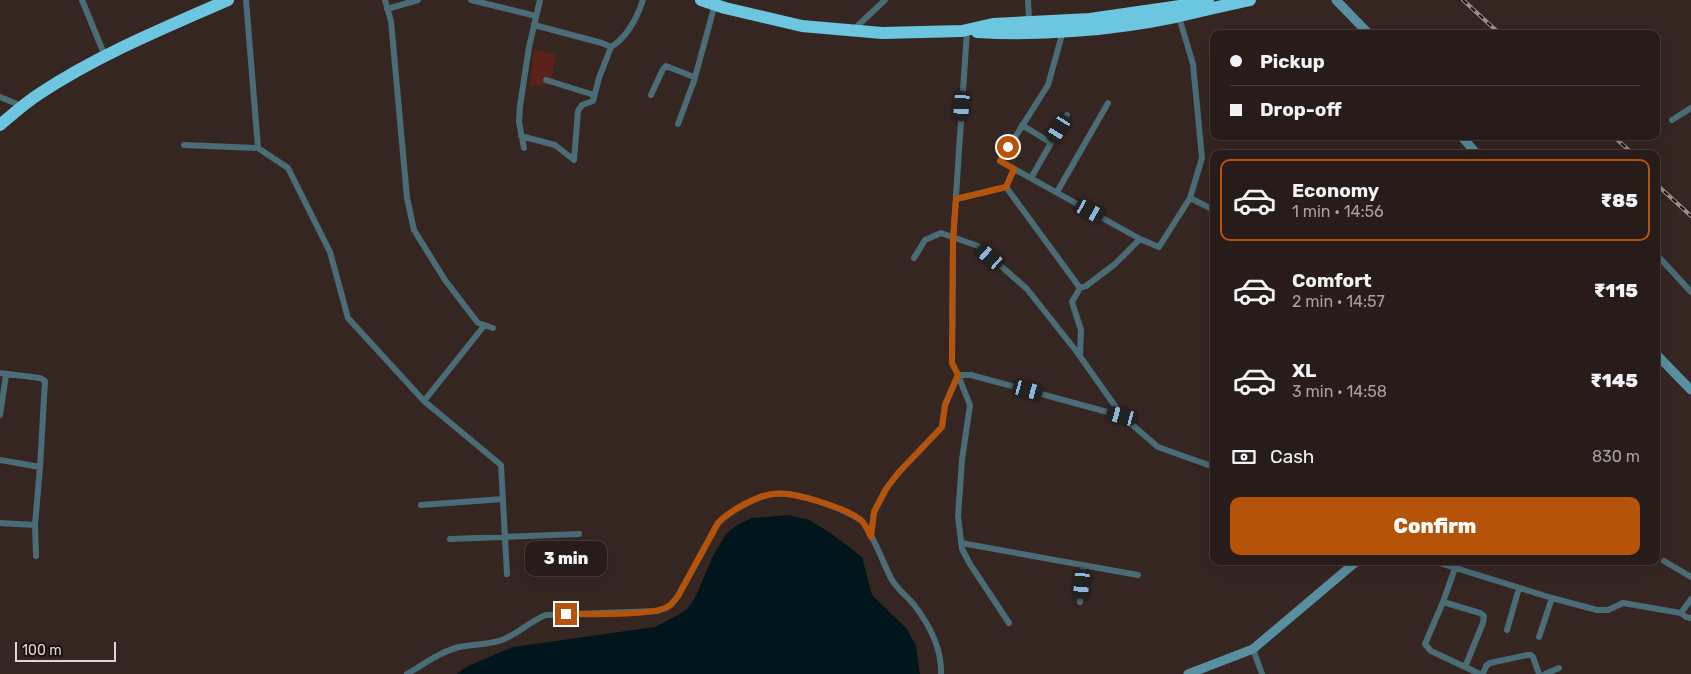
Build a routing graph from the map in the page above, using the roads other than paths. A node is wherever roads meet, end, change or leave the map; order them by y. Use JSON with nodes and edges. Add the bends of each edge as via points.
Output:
{"nodes":[{"id":1,"x":82,"y":0,"type":"edge"},
{"id":2,"x":228,"y":0,"type":"edge"},
{"id":3,"x":246,"y":0,"type":"edge"},
{"id":4,"x":384,"y":0,"type":"edge"},
{"id":5,"x":418,"y":0,"type":"edge"},
{"id":6,"x":471,"y":0,"type":"edge"},
{"id":7,"x":540,"y":0,"type":"edge"},
{"id":8,"x":643,"y":0,"type":"edge"},
{"id":9,"x":701,"y":0,"type":"edge"},
{"id":10,"x":885,"y":0,"type":"edge"},
{"id":11,"x":1028,"y":0,"type":"edge"},
{"id":12,"x":1208,"y":0,"type":"edge"},
{"id":13,"x":1250,"y":0,"type":"edge"},
{"id":14,"x":1336,"y":0,"type":"edge"},
{"id":15,"x":210,"y":3,"type":"edge"},
{"id":16,"x":722,"y":4,"type":"edge"},
{"id":17,"x":387,"y":9,"type":"junction"},
{"id":18,"x":1177,"y":11,"type":"junction"},
{"id":19,"x":536,"y":16,"type":"junction"},
{"id":20,"x":1029,"y":21,"type":"junction"},
{"id":21,"x":534,"y":25,"type":"junction"},
{"id":22,"x":1365,"y":30,"type":"edge"},
{"id":23,"x":851,"y":31,"type":"junction"},
{"id":24,"x":964,"y":31,"type":"junction"},
{"id":25,"x":1063,"y":31,"type":"junction"},
{"id":26,"x":611,"y":47,"type":"junction"},
{"id":27,"x":105,"y":56,"type":"junction"},
{"id":28,"x":694,"y":77,"type":"junction"},
{"id":29,"x":546,"y":80,"type":"dead end"},
{"id":30,"x":594,"y":95,"type":"junction"},
{"id":31,"x":651,"y":95,"type":"dead end"},
{"id":32,"x":0,"y":97,"type":"edge"},
{"id":33,"x":1108,"y":103,"type":"dead end"},
{"id":34,"x":23,"y":106,"type":"junction"},
{"id":35,"x":1691,"y":108,"type":"edge"},
{"id":36,"x":1067,"y":115,"type":"dead end"},
{"id":37,"x":1672,"y":120,"type":"dead end"},
{"id":38,"x":678,"y":124,"type":"dead end"},
{"id":39,"x":0,"y":125,"type":"edge"},
{"id":40,"x":1022,"y":125,"type":"junction"},
{"id":41,"x":521,"y":136,"type":"junction"},
{"id":42,"x":1465,"y":140,"type":"edge"},
{"id":43,"x":1051,"y":142,"type":"junction"},
{"id":44,"x":184,"y":145,"type":"dead end"},
{"id":45,"x":258,"y":148,"type":"junction"},
{"id":46,"x":524,"y":148,"type":"dead end"},
{"id":47,"x":1474,"y":150,"type":"edge"},
{"id":48,"x":1014,"y":169,"type":"junction"},
{"id":49,"x":1031,"y":178,"type":"junction"},
{"id":50,"x":1006,"y":187,"type":"junction"},
{"id":51,"x":1056,"y":192,"type":"junction"},
{"id":52,"x":1190,"y":198,"type":"junction"},
{"id":53,"x":956,"y":199,"type":"junction"},
{"id":54,"x":1210,"y":208,"type":"edge"},
{"id":55,"x":954,"y":237,"type":"junction"},
{"id":56,"x":1140,"y":239,"type":"junction"},
{"id":57,"x":914,"y":258,"type":"dead end"},
{"id":58,"x":1660,"y":258,"type":"edge"},
{"id":59,"x":1080,"y":288,"type":"junction"},
{"id":60,"x":1691,"y":292,"type":"edge"},
{"id":61,"x":484,"y":326,"type":"junction"},
{"id":62,"x":493,"y":328,"type":"dead end"},
{"id":63,"x":1080,"y":356,"type":"junction"},
{"id":64,"x":1660,"y":358,"type":"edge"},
{"id":65,"x":3,"y":374,"type":"edge"},
{"id":66,"x":958,"y":375,"type":"junction"},
{"id":67,"x":1691,"y":390,"type":"edge"},
{"id":68,"x":424,"y":401,"type":"junction"},
{"id":69,"x":0,"y":416,"type":"edge"},
{"id":70,"x":1122,"y":416,"type":"junction"},
{"id":71,"x":0,"y":460,"type":"edge"},
{"id":72,"x":1210,"y":466,"type":"edge"},
{"id":73,"x":40,"y":467,"type":"junction"},
{"id":74,"x":503,"y":499,"type":"junction"},
{"id":75,"x":421,"y":505,"type":"dead end"},
{"id":76,"x":0,"y":523,"type":"edge"},
{"id":77,"x":35,"y":526,"type":"junction"},
{"id":78,"x":579,"y":534,"type":"dead end"},
{"id":79,"x":505,"y":537,"type":"junction"},
{"id":80,"x":871,"y":537,"type":"junction"},
{"id":81,"x":450,"y":539,"type":"dead end"},
{"id":82,"x":961,"y":543,"type":"junction"},
{"id":83,"x":36,"y":556,"type":"dead end"},
{"id":84,"x":1664,"y":561,"type":"dead end"},
{"id":85,"x":1352,"y":565,"type":"edge"},
{"id":86,"x":1446,"y":565,"type":"edge"},
{"id":87,"x":1083,"y":566,"type":"junction"},
{"id":88,"x":1455,"y":568,"type":"junction"},
{"id":89,"x":507,"y":574,"type":"dead end"},
{"id":90,"x":1138,"y":575,"type":"dead end"},
{"id":91,"x":1691,"y":576,"type":"edge"},
{"id":92,"x":1519,"y":588,"type":"junction"},
{"id":93,"x":1552,"y":598,"type":"junction"},
{"id":94,"x":1691,"y":599,"type":"edge"},
{"id":95,"x":1080,"y":602,"type":"dead end"},
{"id":96,"x":1444,"y":602,"type":"junction"},
{"id":97,"x":1681,"y":613,"type":"junction"},
{"id":98,"x":1691,"y":618,"type":"edge"},
{"id":99,"x":1009,"y":623,"type":"dead end"},
{"id":100,"x":1507,"y":630,"type":"dead end"},
{"id":101,"x":1539,"y":637,"type":"dead end"},
{"id":102,"x":1253,"y":649,"type":"junction"},
{"id":103,"x":1465,"y":667,"type":"junction"},
{"id":104,"x":1559,"y":668,"type":"dead end"},
{"id":105,"x":407,"y":674,"type":"edge"},
{"id":106,"x":941,"y":674,"type":"edge"},
{"id":107,"x":1188,"y":674,"type":"edge"},
{"id":108,"x":1262,"y":674,"type":"edge"},
{"id":109,"x":1482,"y":674,"type":"edge"},
{"id":110,"x":1539,"y":674,"type":"edge"},
{"id":111,"x":1545,"y":674,"type":"edge"}],
"edges":[{"from":1,"to":27,"type":"street"},
{"from":2,"to":15,"type":"highway"},
{"from":3,"to":45,"type":"street"},
{"from":4,"to":17,"type":"street"},
{"from":5,"to":17,"type":"street"},
{"from":6,"to":19,"type":"street"},
{"from":7,"to":19,"type":"street"},
{"from":8,"to":26,"type":"street","via":[[627,32]]},
{"from":9,"to":16,"type":"highway"},
{"from":10,"to":23,"type":"street"},
{"from":11,"to":20,"type":"street"},
{"from":12,"to":18,"type":"highway"},
{"from":13,"to":18,"type":"highway"},
{"from":14,"to":22,"type":"street"},
{"from":15,"to":27,"type":"highway"},
{"from":16,"to":23,"type":"highway","via":[[802,26]]},
{"from":16,"to":28,"type":"street"},
{"from":17,"to":61,"type":"street","via":[[391,21],[407,198],[414,230],[445,280],[478,323]]},
{"from":18,"to":20,"type":"highway","via":[[1067,21]]},
{"from":18,"to":25,"type":"highway","via":[[1122,25]]},
{"from":18,"to":52,"type":"street","via":[[1193,64],[1202,158]]},
{"from":19,"to":21,"type":"street"},
{"from":20,"to":24,"type":"highway","via":[[993,24]]},
{"from":21,"to":26,"type":"street"},
{"from":21,"to":41,"type":"street","via":[[520,106]]},
{"from":23,"to":24,"type":"highway"},
{"from":24,"to":25,"type":"highway"},
{"from":24,"to":53,"type":"street"},
{"from":25,"to":40,"type":"street","via":[[1048,84]]},
{"from":26,"to":30,"type":"street"},
{"from":27,"to":34,"type":"highway"},
{"from":28,"to":31,"type":"street","via":[[666,66]]},
{"from":28,"to":38,"type":"street"},
{"from":29,"to":30,"type":"street"},
{"from":30,"to":41,"type":"street","via":[[593,101],[582,105],[578,111],[574,160],[555,145]]},
{"from":32,"to":34,"type":"street"},
{"from":33,"to":51,"type":"street"},
{"from":34,"to":39,"type":"highway"},
{"from":35,"to":37,"type":"street"},
{"from":36,"to":43,"type":"street"},
{"from":40,"to":43,"type":"street"},
{"from":40,"to":48,"type":"street","via":[[1000,161]]},
{"from":41,"to":46,"type":"street"},
{"from":42,"to":47,"type":"street"},
{"from":43,"to":49,"type":"street"},
{"from":44,"to":45,"type":"street"},
{"from":45,"to":68,"type":"street","via":[[288,168],[330,252],[348,318]]},
{"from":48,"to":49,"type":"street"},
{"from":48,"to":50,"type":"street"},
{"from":49,"to":51,"type":"street"},
{"from":50,"to":53,"type":"street"},
{"from":50,"to":59,"type":"street"},
{"from":51,"to":56,"type":"street"},
{"from":52,"to":54,"type":"street"},
{"from":52,"to":56,"type":"street","via":[[1159,247]]},
{"from":53,"to":55,"type":"street"},
{"from":55,"to":57,"type":"street","via":[[941,233],[925,240]]},
{"from":55,"to":63,"type":"street","via":[[978,246],[1027,289]]},
{"from":55,"to":66,"type":"street","via":[[952,363]]},
{"from":56,"to":59,"type":"street","via":[[1115,264]]},
{"from":58,"to":60,"type":"street"},
{"from":59,"to":63,"type":"street","via":[[1072,302],[1080,330]]},
{"from":61,"to":62,"type":"street"},
{"from":61,"to":68,"type":"street"},
{"from":63,"to":70,"type":"street"},
{"from":64,"to":67,"type":"street"},
{"from":65,"to":69,"type":"street"},
{"from":65,"to":73,"type":"street","via":[[45,381]]},
{"from":66,"to":70,"type":"street","via":[[971,375]]},
{"from":66,"to":80,"type":"street","via":[[945,405],[942,427],[886,489],[874,512]]},
{"from":66,"to":82,"type":"street","via":[[970,405],[958,517]]},
{"from":68,"to":74,"type":"street","via":[[501,465]]},
{"from":70,"to":72,"type":"street","via":[[1158,447]]},
{"from":71,"to":73,"type":"street"},
{"from":73,"to":77,"type":"street"},
{"from":74,"to":75,"type":"street"},
{"from":74,"to":79,"type":"street"},
{"from":76,"to":77,"type":"street"},
{"from":77,"to":83,"type":"street"},
{"from":78,"to":79,"type":"street"},
{"from":79,"to":81,"type":"street"},
{"from":79,"to":89,"type":"street"},
{"from":80,"to":105,"type":"street","via":[[862,521],[854,516],[828,505],[772,494],[734,510],[718,523],[678,596],[666,608],[644,612],[546,615],[504,639],[442,653]]},
{"from":80,"to":106,"type":"street","via":[[893,581],[933,636],[940,656]]},
{"from":82,"to":87,"type":"street"},
{"from":82,"to":99,"type":"street","via":[[970,564]]},
{"from":84,"to":91,"type":"street"},
{"from":85,"to":102,"type":"street"},
{"from":86,"to":88,"type":"street"},
{"from":87,"to":90,"type":"street"},
{"from":87,"to":95,"type":"street"},
{"from":88,"to":92,"type":"street"},
{"from":88,"to":96,"type":"street"},
{"from":92,"to":93,"type":"street"},
{"from":92,"to":100,"type":"street"},
{"from":93,"to":97,"type":"street","via":[[1598,610],[1608,610],[1623,603]]},
{"from":93,"to":101,"type":"street"},
{"from":94,"to":97,"type":"street"},
{"from":96,"to":103,"type":"street","via":[[1426,644],[1431,651]]},
{"from":96,"to":103,"type":"street","via":[[1484,616]]},
{"from":97,"to":98,"type":"street"},
{"from":102,"to":107,"type":"street"},
{"from":102,"to":108,"type":"street"},
{"from":103,"to":109,"type":"street"},
{"from":104,"to":111,"type":"street"},
{"from":109,"to":110,"type":"street","via":[[1490,663],[1527,655],[1533,657]]}]}
